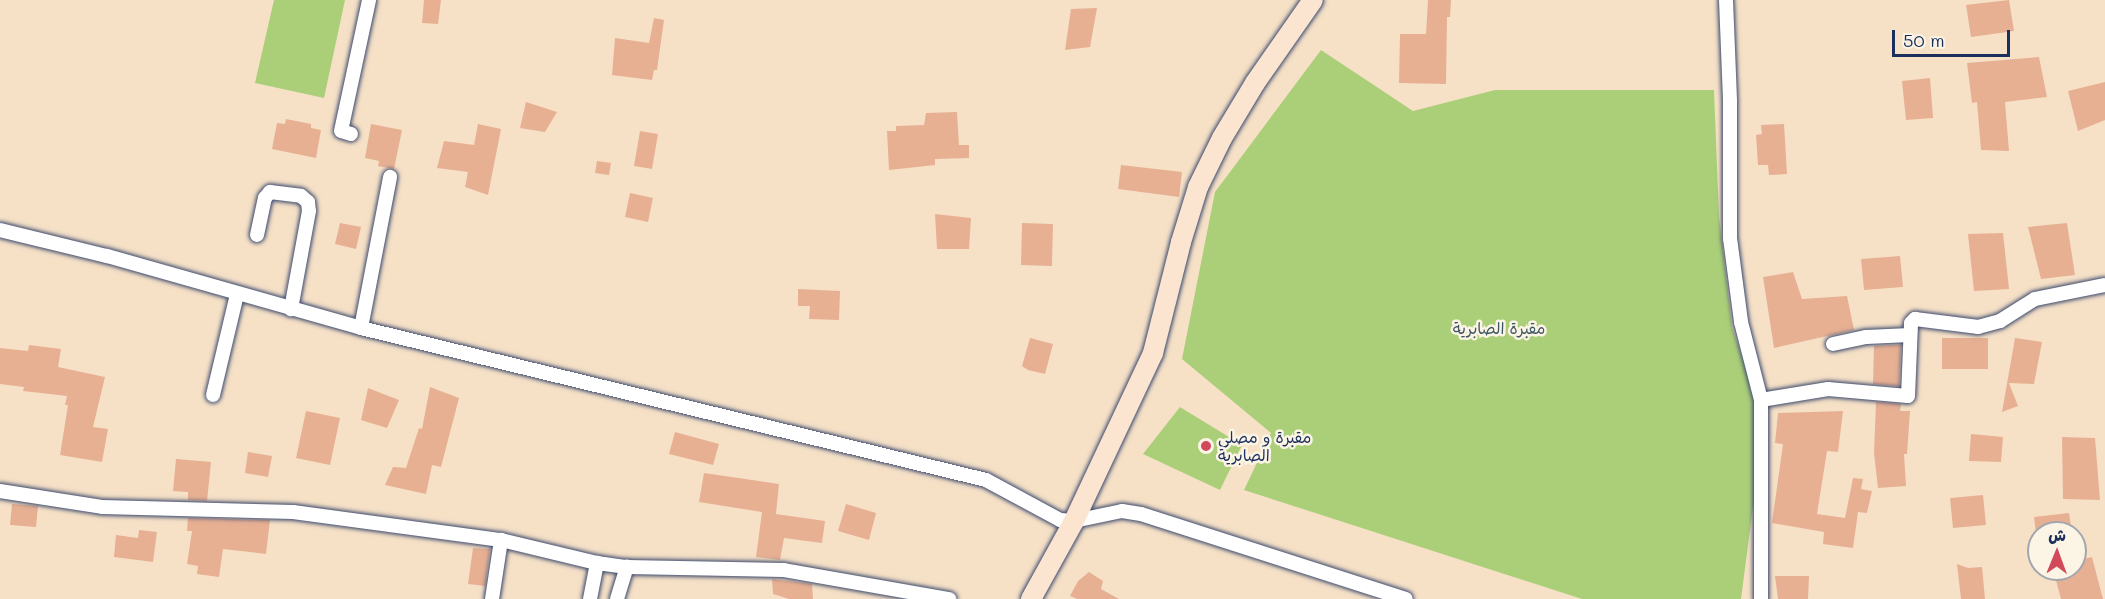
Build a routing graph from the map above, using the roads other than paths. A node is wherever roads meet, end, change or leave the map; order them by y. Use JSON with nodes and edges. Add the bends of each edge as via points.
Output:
{"nodes":[{"id":1,"x":369,"y":0,"type":"edge"},
{"id":2,"x":1313,"y":0,"type":"edge"},
{"id":3,"x":1726,"y":0,"type":"edge"},
{"id":4,"x":351,"y":134,"type":"dead end"},
{"id":5,"x":390,"y":177,"type":"dead end"},
{"id":6,"x":0,"y":230,"type":"edge"},
{"id":7,"x":257,"y":235,"type":"dead end"},
{"id":8,"x":2105,"y":285,"type":"edge"},
{"id":9,"x":237,"y":294,"type":"junction"},
{"id":10,"x":291,"y":309,"type":"junction"},
{"id":11,"x":361,"y":328,"type":"junction"},
{"id":12,"x":1910,"y":336,"type":"junction"},
{"id":13,"x":1833,"y":344,"type":"dead end"},
{"id":14,"x":213,"y":395,"type":"dead end"},
{"id":15,"x":1761,"y":400,"type":"junction"},
{"id":16,"x":0,"y":491,"type":"edge"},
{"id":17,"x":1074,"y":521,"type":"junction"},
{"id":18,"x":501,"y":540,"type":"junction"},
{"id":19,"x":597,"y":563,"type":"junction"},
{"id":20,"x":627,"y":567,"type":"junction"},
{"id":21,"x":492,"y":599,"type":"edge"},
{"id":22,"x":590,"y":599,"type":"edge"},
{"id":23,"x":617,"y":599,"type":"edge"},
{"id":24,"x":950,"y":599,"type":"edge"},
{"id":25,"x":1031,"y":599,"type":"edge"},
{"id":26,"x":1406,"y":599,"type":"edge"},
{"id":27,"x":1761,"y":599,"type":"edge"}],
"edges":[{"from":1,"to":4,"type":"street","via":[[341,131]]},
{"from":2,"to":17,"type":"street","via":[[1255,83],[1198,187],[1153,353]]},
{"from":3,"to":15,"type":"street","via":[[1730,238],[1741,322]]},
{"from":5,"to":11,"type":"street"},
{"from":6,"to":9,"type":"street"},
{"from":7,"to":10,"type":"street","via":[[265,198],[270,192],[301,196],[308,202]]},
{"from":8,"to":12,"type":"street","via":[[2035,299],[2000,321],[1978,327],[1915,319]]},
{"from":9,"to":10,"type":"street"},
{"from":9,"to":14,"type":"street"},
{"from":10,"to":11,"type":"street"},
{"from":11,"to":17,"type":"street","via":[[986,480],[1055,518]]},
{"from":12,"to":13,"type":"street","via":[[1866,337]]},
{"from":12,"to":15,"type":"street","via":[[1908,396],[1828,389]]},
{"from":15,"to":27,"type":"street"},
{"from":16,"to":18,"type":"street","via":[[102,507],[293,512]]},
{"from":17,"to":25,"type":"street"},
{"from":17,"to":26,"type":"street","via":[[1122,511],[1141,514]]},
{"from":18,"to":19,"type":"street"},
{"from":18,"to":21,"type":"street"},
{"from":19,"to":20,"type":"street"},
{"from":19,"to":22,"type":"street"},
{"from":20,"to":23,"type":"street"},
{"from":20,"to":24,"type":"street","via":[[784,570]]}]}
